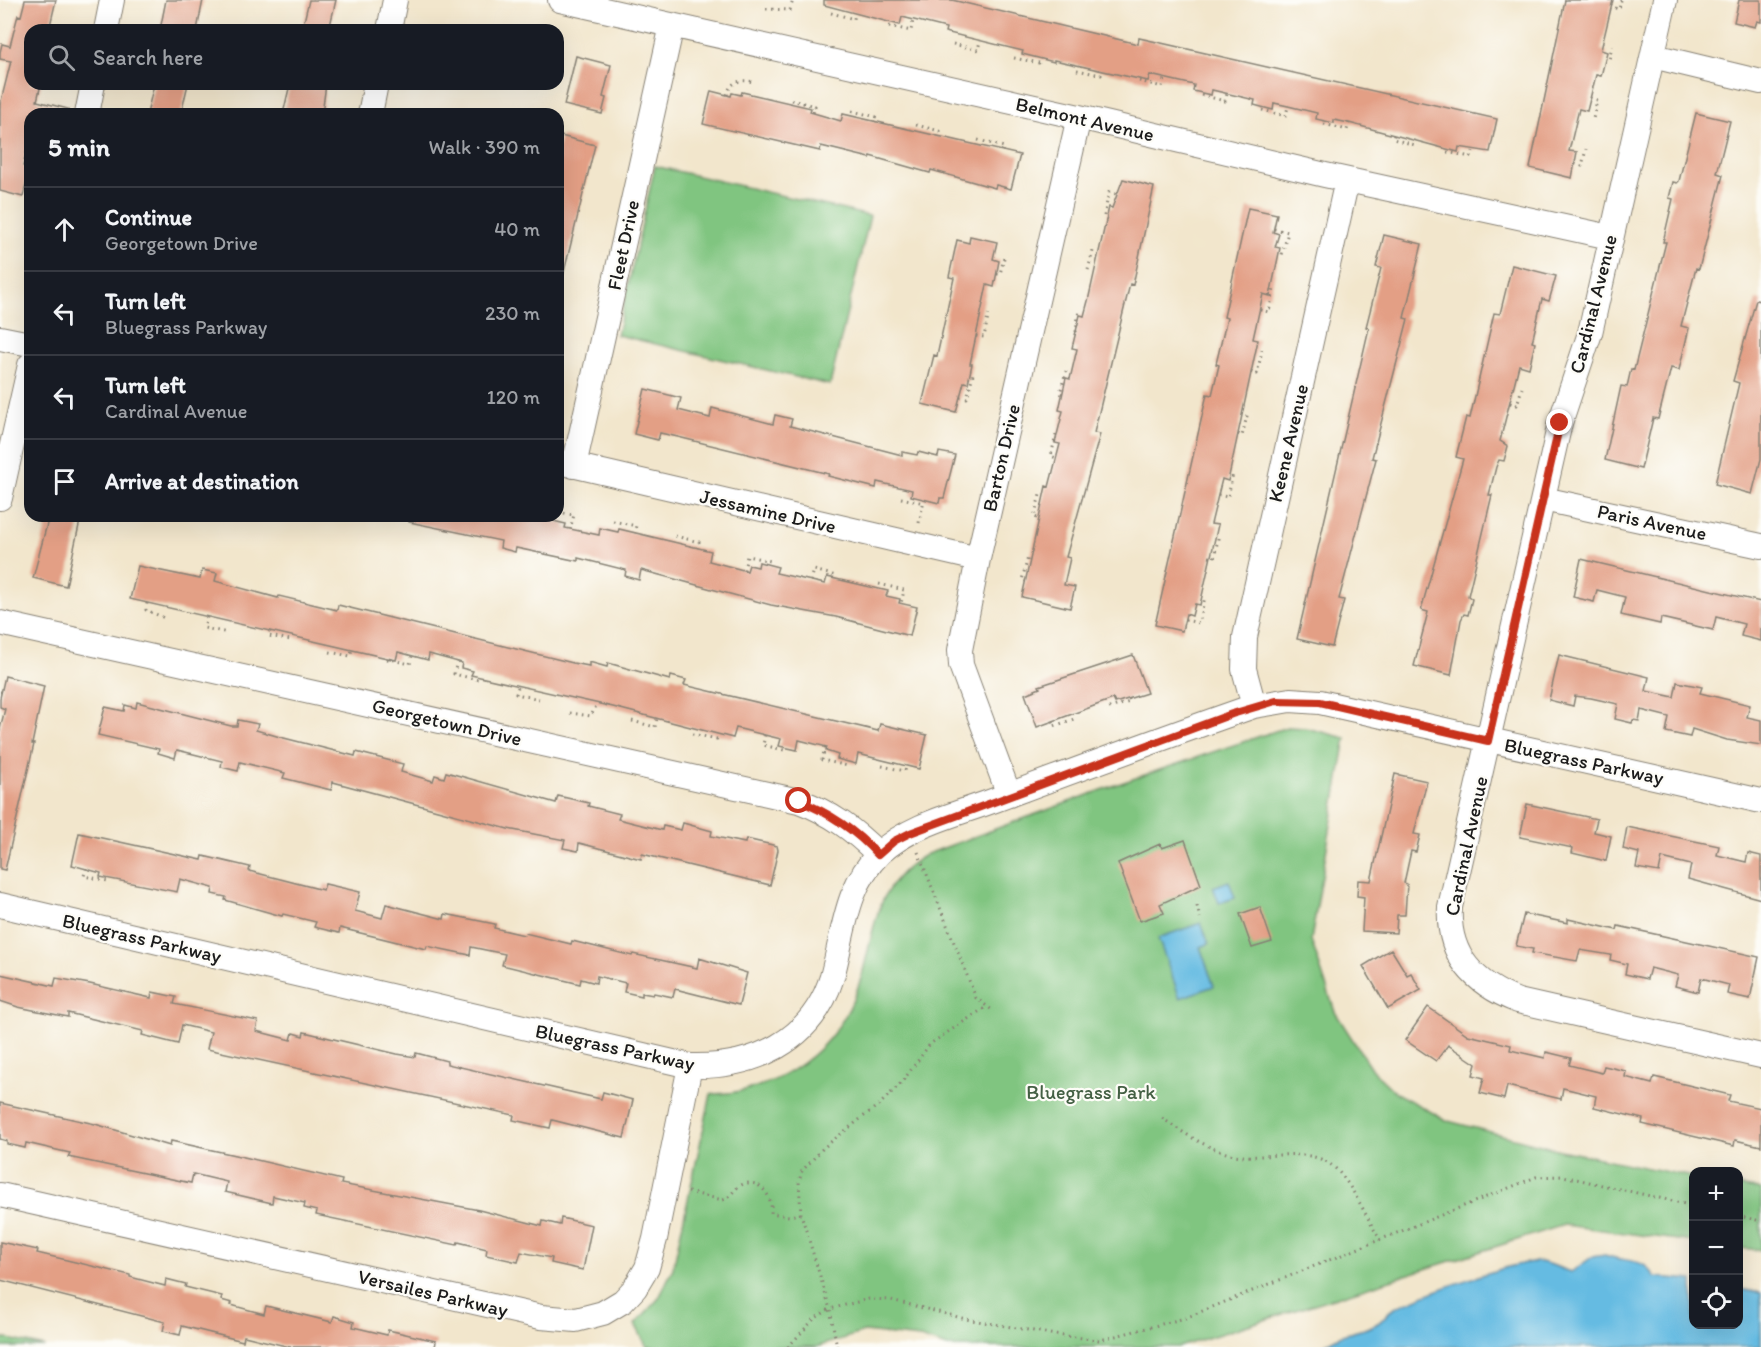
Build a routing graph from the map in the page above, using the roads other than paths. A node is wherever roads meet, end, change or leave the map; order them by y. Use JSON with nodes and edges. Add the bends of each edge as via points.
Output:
{"nodes":[{"id":1,"x":112,"y":0,"type":"edge"},
{"id":2,"x":395,"y":0,"type":"edge"},
{"id":3,"x":560,"y":0,"type":"edge"},
{"id":4,"x":1665,"y":0,"type":"edge"},
{"id":5,"x":107,"y":24,"type":"edge"},
{"id":6,"x":390,"y":24,"type":"edge"},
{"id":7,"x":672,"y":25,"type":"junction"},
{"id":8,"x":1653,"y":57,"type":"junction"},
{"id":9,"x":1761,"y":82,"type":"edge"},
{"id":10,"x":92,"y":90,"type":"edge"},
{"id":11,"x":375,"y":90,"type":"edge"},
{"id":12,"x":88,"y":108,"type":"edge"},
{"id":13,"x":371,"y":108,"type":"edge"},
{"id":14,"x":1079,"y":117,"type":"junction"},
{"id":15,"x":1347,"y":180,"type":"junction"},
{"id":16,"x":1610,"y":237,"type":"junction"},
{"id":17,"x":0,"y":338,"type":"edge"},
{"id":18,"x":24,"y":343,"type":"edge"},
{"id":19,"x":24,"y":392,"type":"edge"},
{"id":20,"x":566,"y":464,"type":"edge"},
{"id":21,"x":0,"y":498,"type":"edge"},
{"id":22,"x":1544,"y":499,"type":"junction"},
{"id":23,"x":1761,"y":546,"type":"edge"},
{"id":24,"x":978,"y":560,"type":"junction"},
{"id":25,"x":0,"y":623,"type":"edge"},
{"id":26,"x":1254,"y":706,"type":"junction"},
{"id":27,"x":1488,"y":741,"type":"junction"},
{"id":28,"x":1009,"y":795,"type":"junction"},
{"id":29,"x":1761,"y":801,"type":"edge"},
{"id":30,"x":878,"y":855,"type":"junction"},
{"id":31,"x":0,"y":905,"type":"edge"},
{"id":32,"x":1761,"y":1056,"type":"edge"},
{"id":33,"x":690,"y":1066,"type":"junction"},
{"id":34,"x":0,"y":1195,"type":"edge"}],
"edges":[{"from":1,"to":5,"type":"street"},
{"from":2,"to":6,"type":"street"},
{"from":3,"to":7,"type":"street","name":"Belmont Avenue"},
{"from":4,"to":8,"type":"street","name":"Cardinal Avenue"},
{"from":7,"to":14,"type":"street","name":"Belmont Avenue"},
{"from":7,"to":20,"type":"street","name":"Fleet Drive"},
{"from":8,"to":9,"type":"street"},
{"from":8,"to":16,"type":"street","name":"Cardinal Avenue"},
{"from":10,"to":12,"type":"street"},
{"from":11,"to":13,"type":"street"},
{"from":14,"to":15,"type":"street","name":"Belmont Avenue"},
{"from":14,"to":24,"type":"street","name":"Barton Drive"},
{"from":15,"to":16,"type":"street","name":"Belmont Avenue"},
{"from":15,"to":26,"type":"street","name":"Keene Avenue","via":[[1245,637],[1244,669]]},
{"from":16,"to":22,"type":"street","name":"Cardinal Avenue","via":[[1590,333],[1560,423]]},
{"from":17,"to":18,"type":"street"},
{"from":19,"to":21,"type":"street"},
{"from":20,"to":24,"type":"street","name":"Jessamine Drive"},
{"from":22,"to":23,"type":"street","name":"Paris Avenue"},
{"from":22,"to":27,"type":"street","name":"Cardinal Avenue"},
{"from":24,"to":28,"type":"street","name":"Barton Drive","via":[[962,633],[961,665]]},
{"from":25,"to":30,"type":"street","name":"Georgetown Drive","via":[[799,801],[842,822]]},
{"from":26,"to":27,"type":"street","name":"Bluegrass Parkway","via":[[1290,700],[1320,702]]},
{"from":26,"to":28,"type":"street","name":"Bluegrass Parkway"},
{"from":27,"to":29,"type":"street","name":"Bluegrass Parkway"},
{"from":27,"to":32,"type":"street","name":"Cardinal Avenue","via":[[1450,908],[1449,926],[1457,953],[1474,974],[1497,992],[1518,1001]]},
{"from":28,"to":30,"type":"street","name":"Bluegrass Parkway","via":[[910,833]]},
{"from":30,"to":33,"type":"street","name":"Bluegrass Parkway","via":[[848,904],[831,979],[812,1016],[778,1048],[760,1056],[714,1067]]},
{"from":31,"to":33,"type":"street","name":"Bluegrass Parkway"},
{"from":33,"to":34,"type":"street","name":"Versailes Parkway","via":[[646,1268],[623,1301],[603,1313],[576,1320],[541,1317]]}]}
